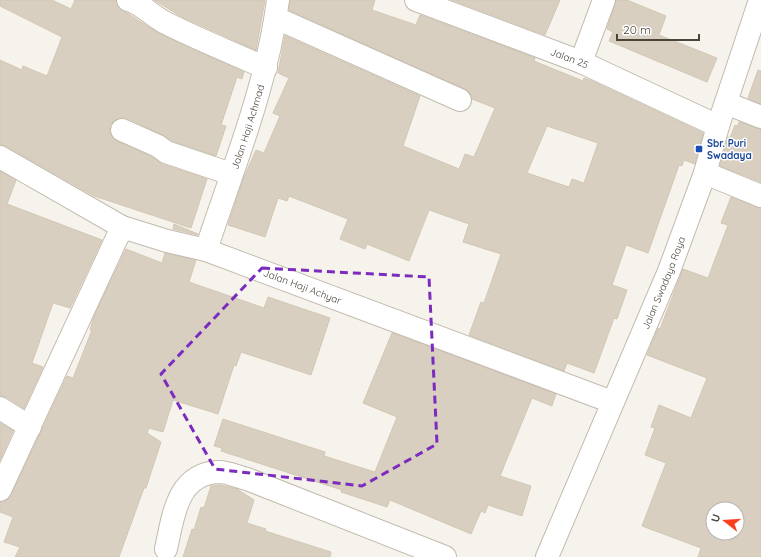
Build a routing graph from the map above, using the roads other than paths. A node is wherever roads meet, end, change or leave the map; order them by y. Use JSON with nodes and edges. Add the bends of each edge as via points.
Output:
{"nodes":[{"id":1,"x":111,"y":0,"type":"edge"},
{"id":2,"x":119,"y":0,"type":"edge"},
{"id":3,"x":128,"y":0,"type":"edge"},
{"id":4,"x":416,"y":0,"type":"edge"},
{"id":5,"x":604,"y":0,"type":"edge"},
{"id":6,"x":760,"y":0,"type":"edge"},
{"id":7,"x":277,"y":9,"type":"edge"},
{"id":8,"x":581,"y":62,"type":"junction"},
{"id":9,"x":266,"y":68,"type":"junction"},
{"id":10,"x":460,"y":100,"type":"dead end"},
{"id":11,"x":726,"y":103,"type":"junction"},
{"id":12,"x":761,"y":117,"type":"edge"},
{"id":13,"x":718,"y":126,"type":"junction"},
{"id":14,"x":122,"y":130,"type":"dead end"},
{"id":15,"x":0,"y":157,"type":"edge"},
{"id":16,"x":705,"y":173,"type":"junction"},
{"id":17,"x":231,"y":174,"type":"junction"},
{"id":18,"x":761,"y":196,"type":"edge"},
{"id":19,"x":122,"y":227,"type":"junction"},
{"id":20,"x":206,"y":250,"type":"junction"},
{"id":21,"x":612,"y":402,"type":"junction"},
{"id":22,"x":0,"y":408,"type":"edge"},
{"id":23,"x":30,"y":427,"type":"junction"},
{"id":24,"x":0,"y":490,"type":"edge"},
{"id":25,"x":166,"y":549,"type":"dead end"},
{"id":26,"x":548,"y":556,"type":"edge"},
{"id":27,"x":445,"y":557,"type":"edge"}],
"edges":[{"from":1,"to":2,"type":"street"},
{"from":3,"to":9,"type":"street","via":[[141,5],[165,22]]},
{"from":4,"to":8,"type":"street","name":"Jalan 25"},
{"from":5,"to":8,"type":"street"},
{"from":6,"to":11,"type":"street","name":"Jalan Swadaya Raya"},
{"from":7,"to":9,"type":"street","name":"Jalan Haji Achmad"},
{"from":7,"to":10,"type":"street"},
{"from":8,"to":13,"type":"street","name":"Jalan 25"},
{"from":9,"to":17,"type":"street","name":"Jalan Haji Achmad"},
{"from":11,"to":12,"type":"street"},
{"from":11,"to":13,"type":"street","name":"Jalan Swadaya Raya"},
{"from":13,"to":16,"type":"street","name":"Jalan Swadaya Raya"},
{"from":14,"to":17,"type":"street","via":[[166,152]]},
{"from":15,"to":19,"type":"street","name":"Jalan Haji Achyar"},
{"from":16,"to":18,"type":"street"},
{"from":16,"to":21,"type":"street","name":"Jalan Swadaya Raya","via":[[669,271]]},
{"from":17,"to":20,"type":"street","name":"Jalan Haji Achmad"},
{"from":19,"to":20,"type":"street","name":"Jalan Haji Achyar"},
{"from":19,"to":23,"type":"street"},
{"from":20,"to":21,"type":"street","name":"Jalan Haji Achyar"},
{"from":21,"to":26,"type":"street","name":"Jalan Swadaya Raya"},
{"from":22,"to":23,"type":"street"},
{"from":23,"to":24,"type":"street"},
{"from":25,"to":27,"type":"street","via":[[175,506],[186,486],[201,476],[220,472],[247,479]]}]}
